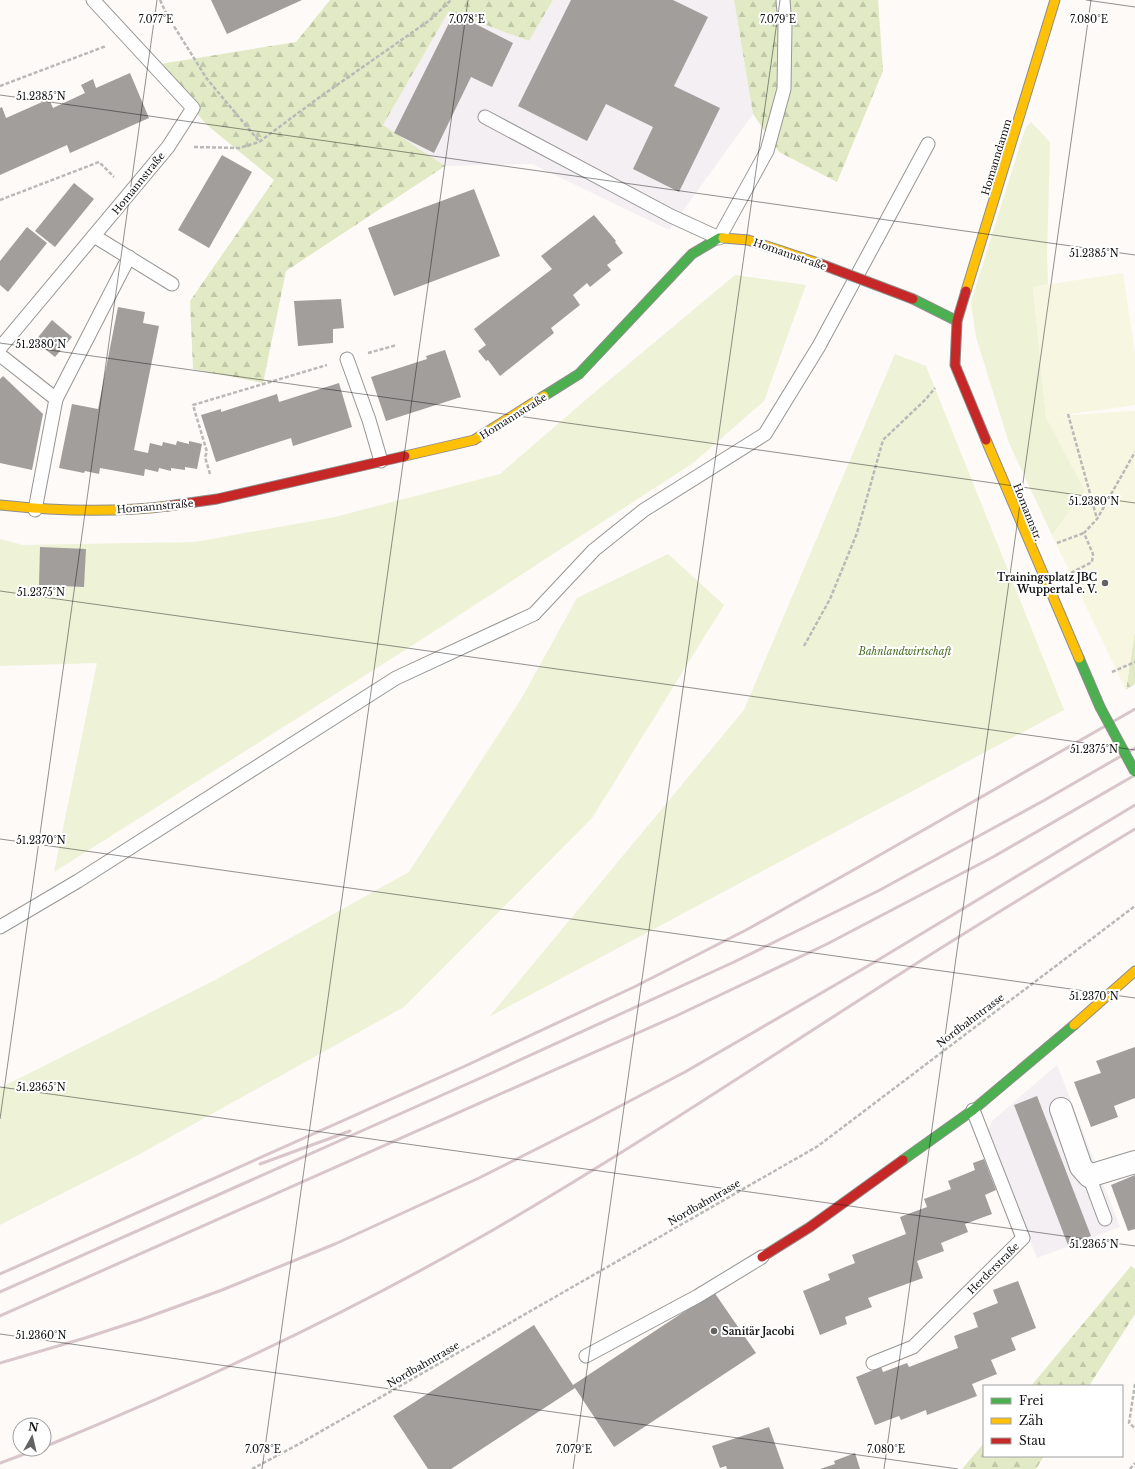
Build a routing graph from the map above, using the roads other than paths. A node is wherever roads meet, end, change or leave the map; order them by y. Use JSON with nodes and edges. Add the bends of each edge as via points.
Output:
{"nodes":[{"id":1,"x":93,"y":0,"type":"edge"},
{"id":2,"x":783,"y":0,"type":"edge"},
{"id":3,"x":1055,"y":0,"type":"edge"},
{"id":4,"x":485,"y":117,"type":"dead end"},
{"id":5,"x":928,"y":144,"type":"dead end"},
{"id":6,"x":94,"y":236,"type":"junction"},
{"id":7,"x":719,"y":238,"type":"junction"},
{"id":8,"x":129,"y":257,"type":"junction"},
{"id":9,"x":172,"y":284,"type":"dead end"},
{"id":10,"x":957,"y":321,"type":"junction"},
{"id":11,"x":0,"y":348,"type":"edge"},
{"id":12,"x":0,"y":355,"type":"edge"},
{"id":13,"x":347,"y":359,"type":"road end"},
{"id":14,"x":56,"y":399,"type":"junction"},
{"id":15,"x":381,"y":461,"type":"junction"},
{"id":16,"x":0,"y":506,"type":"edge"},
{"id":17,"x":35,"y":510,"type":"junction"},
{"id":18,"x":1135,"y":772,"type":"edge"},
{"id":19,"x":0,"y":927,"type":"edge"},
{"id":20,"x":1135,"y":971,"type":"edge"},
{"id":21,"x":1061,"y":1109,"type":"dead end"},
{"id":22,"x":973,"y":1110,"type":"junction"},
{"id":23,"x":1135,"y":1162,"type":"edge"},
{"id":24,"x":1089,"y":1176,"type":"junction"},
{"id":25,"x":1105,"y":1219,"type":"dead end"},
{"id":26,"x":762,"y":1257,"type":"joint"},
{"id":27,"x":586,"y":1356,"type":"dead end"},
{"id":28,"x":873,"y":1363,"type":"dead end"}],
"edges":[{"from":1,"to":6,"type":"lane","name":"Homannstraße","via":[[193,108],[168,147]]},
{"from":2,"to":7,"type":"lane","via":[[784,89],[767,150]]},
{"from":3,"to":10,"type":"street","name":"Homanndamm"},
{"from":4,"to":7,"type":"lane","via":[[671,216]]},
{"from":5,"to":19,"type":"lane","via":[[819,346],[765,434],[644,510],[594,550],[534,614],[396,678],[78,881]]},
{"from":6,"to":8,"type":"lane"},
{"from":6,"to":11,"type":"lane","name":"Homannstraße"},
{"from":7,"to":10,"type":"street","name":"Homannstraße","bridge":true,"via":[[748,240],[818,263],[913,299]]},
{"from":7,"to":15,"type":"street","name":"Homannstraße","via":[[692,254],[579,374],[474,440]]},
{"from":8,"to":9,"type":"lane"},
{"from":8,"to":14,"type":"lane"},
{"from":10,"to":18,"type":"street","name":"Homannstr.","bridge":true,"via":[[955,365],[1100,707]]},
{"from":12,"to":14,"type":"lane"},
{"from":13,"to":15,"type":"lane"},
{"from":14,"to":17,"type":"lane"},
{"from":15,"to":17,"type":"street","name":"Homannstraße","via":[[217,500],[185,505],[109,510]]},
{"from":16,"to":17,"type":"street","name":"Homannstraße"},
{"from":20,"to":22,"type":"street"},
{"from":21,"to":24,"type":"street","via":[[1081,1167]]},
{"from":22,"to":26,"type":"street","via":[[810,1227]]},
{"from":22,"to":28,"type":"lane","name":"Herderstraße","via":[[1023,1238],[912,1347]]},
{"from":23,"to":24,"type":"street"},
{"from":24,"to":25,"type":"lane"},
{"from":26,"to":27,"type":"lane","via":[[698,1296]]}]}
